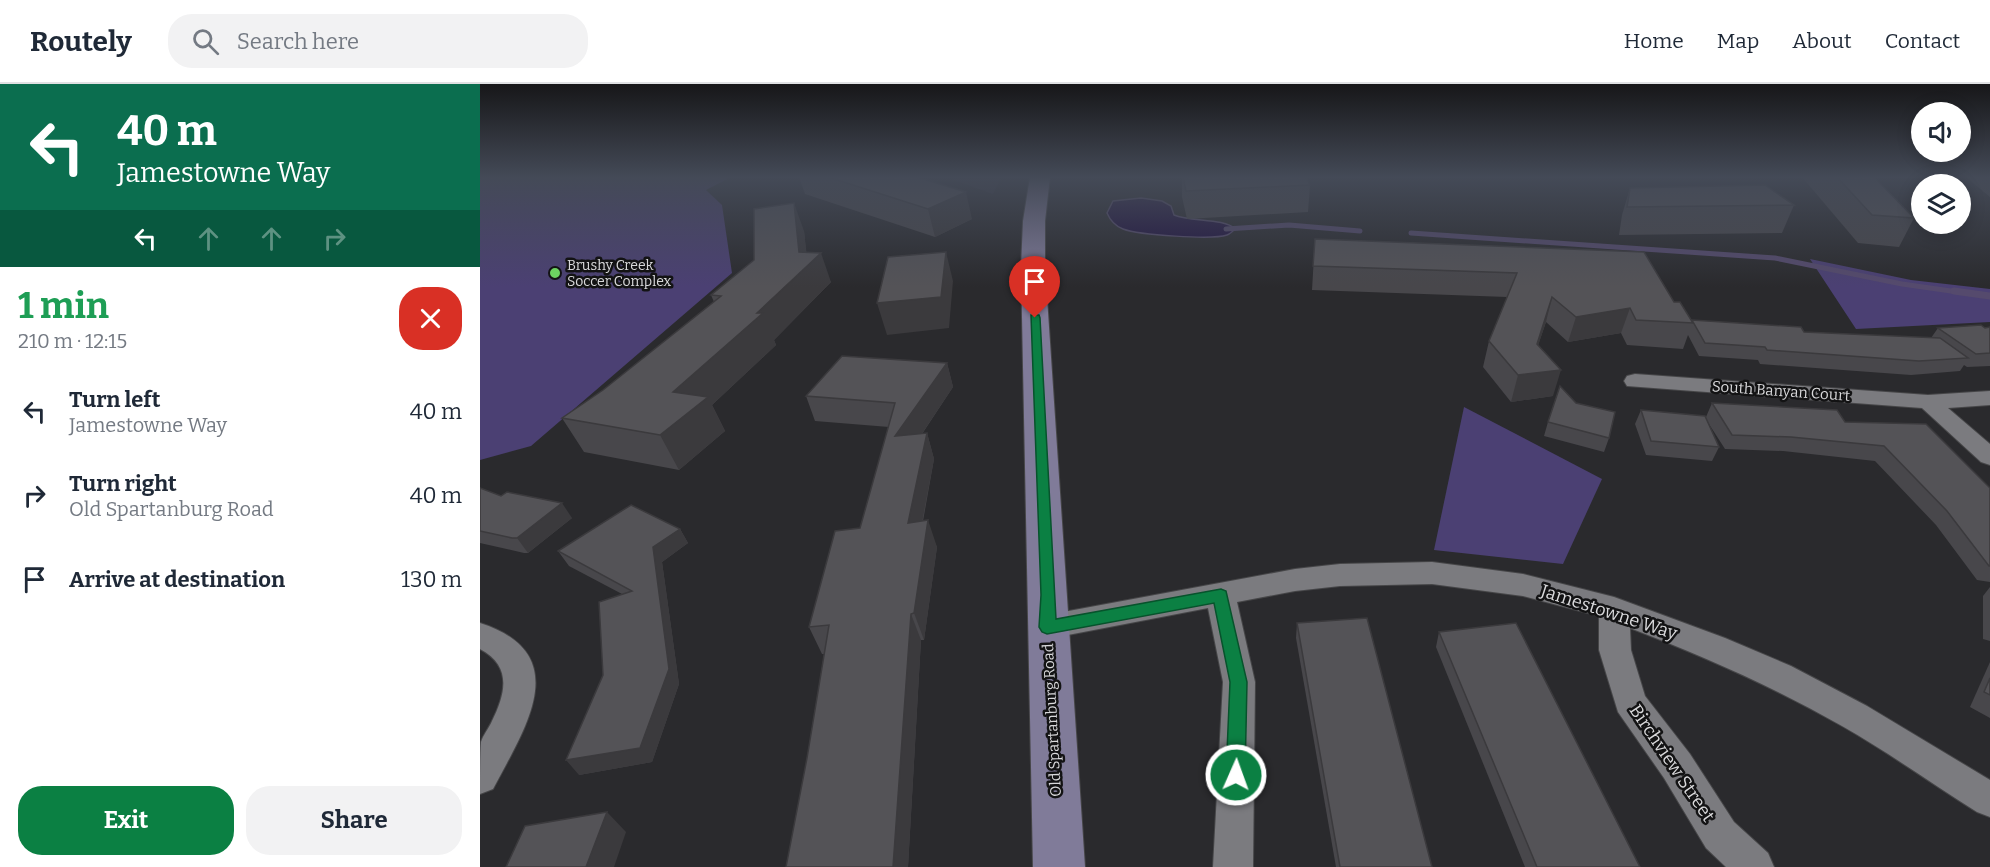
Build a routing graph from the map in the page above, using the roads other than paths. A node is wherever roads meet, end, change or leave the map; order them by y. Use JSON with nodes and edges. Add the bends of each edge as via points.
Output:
{"nodes":[{"id":1,"x":1035,"y":214,"type":"edge"},
{"id":2,"x":1635,"y":381,"type":"dead end"},
{"id":3,"x":1990,"y":398,"type":"edge"},
{"id":4,"x":1928,"y":402,"type":"junction"},
{"id":5,"x":1990,"y":457,"type":"edge"},
{"id":6,"x":1221,"y":595,"type":"junction"},
{"id":7,"x":1614,"y":609,"type":"junction"},
{"id":8,"x":1047,"y":627,"type":"junction"},
{"id":9,"x":480,"y":635,"type":"edge"},
{"id":10,"x":480,"y":777,"type":"edge"},
{"id":11,"x":1990,"y":800,"type":"edge"},
{"id":12,"x":1059,"y":867,"type":"edge"},
{"id":13,"x":1233,"y":867,"type":"edge"},
{"id":14,"x":1754,"y":867,"type":"edge"}],
"edges":[{"from":1,"to":8,"type":"main road","name":"Old Spartanburg Road","via":[[1033,267]]},
{"from":2,"to":4,"type":"street","name":"South Banyan Court"},
{"from":3,"to":4,"type":"street","name":"South Banyan Court"},
{"from":4,"to":5,"type":"street"},
{"from":6,"to":7,"type":"street","name":"Jamestowne Way","via":[[1340,575],[1432,573],[1523,585]]},
{"from":6,"to":8,"type":"street","name":"Jamestowne Way"},
{"from":6,"to":13,"type":"street","via":[[1239,682]]},
{"from":7,"to":11,"type":"street","name":"Jamestowne Way","via":[[1779,676],[1855,716]]},
{"from":7,"to":14,"type":"street","name":"Birchview Street","via":[[1615,650],[1630,702],[1677,766],[1720,835]]},
{"from":8,"to":12,"type":"main road","name":"Old Spartanburg Road"},
{"from":9,"to":10,"type":"street","via":[[500,644],[516,658],[521,672],[519,699]]}]}
